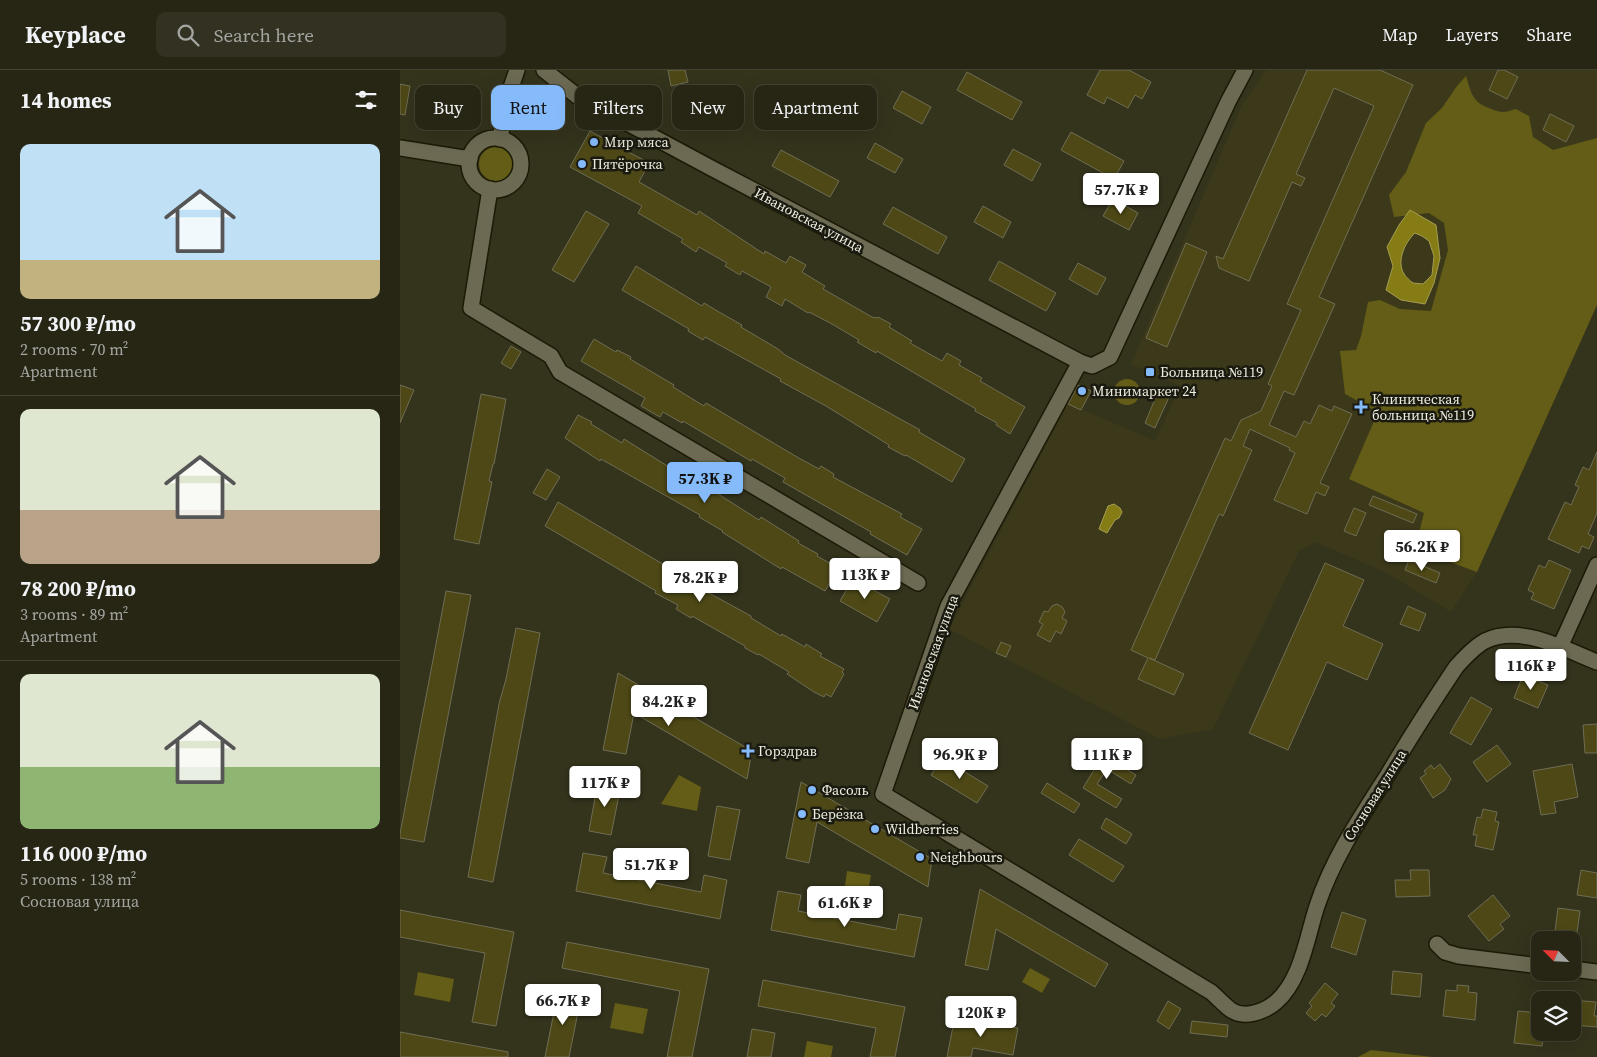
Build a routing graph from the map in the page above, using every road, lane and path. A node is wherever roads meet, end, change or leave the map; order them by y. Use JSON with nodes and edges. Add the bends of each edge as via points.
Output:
{"nodes":[{"id":1,"x":517,"y":70,"type":"edge"},
{"id":2,"x":544,"y":70,"type":"edge"},
{"id":3,"x":1245,"y":70,"type":"edge"},
{"id":4,"x":500,"y":139,"type":"junction"},
{"id":5,"x":400,"y":148,"type":"edge"},
{"id":6,"x":470,"y":159,"type":"junction"},
{"id":7,"x":490,"y":190,"type":"junction"},
{"id":8,"x":1080,"y":362,"type":"junction"},
{"id":9,"x":1597,"y":565,"type":"edge"},
{"id":10,"x":918,"y":584,"type":"dead end"},
{"id":11,"x":1560,"y":648,"type":"junction"},
{"id":12,"x":1597,"y":662,"type":"edge"},
{"id":13,"x":1437,"y":944,"type":"dead end"},
{"id":14,"x":1531,"y":965,"type":"edge"},
{"id":15,"x":1581,"y":970,"type":"edge"},
{"id":16,"x":1597,"y":972,"type":"edge"},
{"id":17,"x":1211,"y":992,"type":"joint"}],
"edges":[{"from":1,"to":4,"type":"street","via":[[507,99]]},
{"from":2,"to":8,"type":"street","name":"Ивановская улица","via":[[589,102]]},
{"from":3,"to":8,"type":"street","via":[[1110,357],[1092,366]]},
{"from":4,"to":6,"type":"street","via":[[481,142]]},
{"from":4,"to":7,"type":"street","via":[[517,150],[521,169],[510,186]]},
{"from":5,"to":6,"type":"street"},
{"from":6,"to":7,"type":"street","via":[[474,178]]},
{"from":7,"to":10,"type":"street","via":[[472,308],[551,356],[560,372]]},
{"from":8,"to":17,"type":"street","name":"Ивановская улица","via":[[948,606],[883,794]]},
{"from":9,"to":11,"type":"street"},
{"from":11,"to":12,"type":"street","name":"Сосновая улица"},
{"from":11,"to":17,"type":"street","name":"Сосновая улица","via":[[1534,638],[1499,636],[1470,653],[1451,674],[1329,873],[1306,948],[1290,984],[1276,1002],[1245,1015],[1232,1010]]},
{"from":13,"to":14,"type":"street","via":[[1445,952],[1459,956]]},
{"from":15,"to":16,"type":"street"}]}
